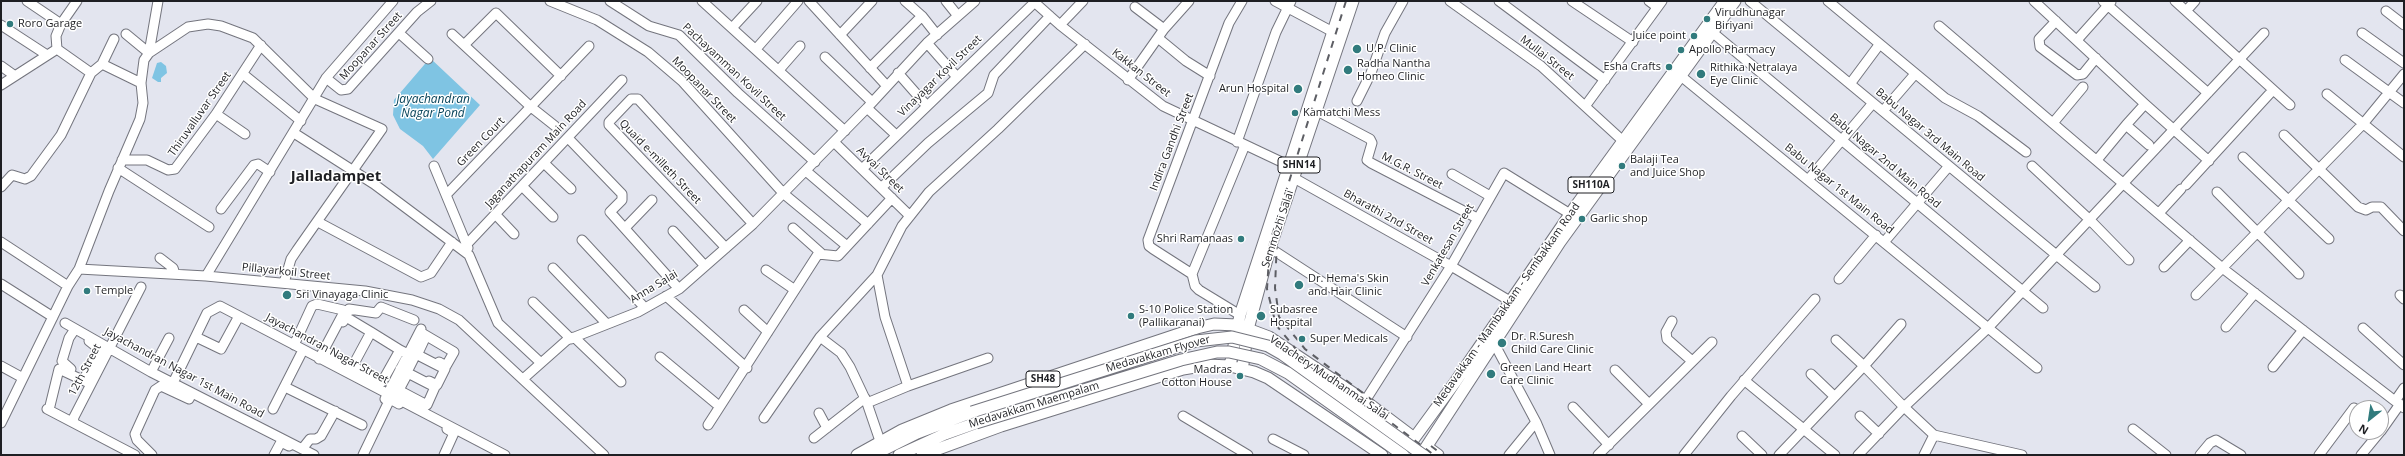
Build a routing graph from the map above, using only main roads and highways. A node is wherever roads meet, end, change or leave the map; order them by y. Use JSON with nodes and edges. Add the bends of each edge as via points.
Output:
{"nodes":[{"id":1,"x":1343,"y":1,"type":"edge"},
{"id":2,"x":1353,"y":1,"type":"edge"},
{"id":3,"x":1725,"y":1,"type":"edge"},
{"id":4,"x":1735,"y":1,"type":"edge"},
{"id":5,"x":1678,"y":73,"type":"junction"},
{"id":6,"x":1573,"y":216,"type":"junction"},
{"id":7,"x":1514,"y":304,"type":"junction"},
{"id":8,"x":1238,"y":320,"type":"junction"},
{"id":9,"x":1248,"y":329,"type":"junction"},
{"id":10,"x":1230,"y":366,"type":"junction"},
{"id":11,"x":1243,"y":369,"type":"junction"},
{"id":12,"x":1324,"y":372,"type":"junction"},
{"id":13,"x":1303,"y":400,"type":"junction"},
{"id":14,"x":974,"y":418,"type":"junction"},
{"id":15,"x":1414,"y":438,"type":"junction"},
{"id":16,"x":1423,"y":452,"type":"edge"},
{"id":17,"x":857,"y":455,"type":"edge"},
{"id":18,"x":873,"y":455,"type":"edge"},
{"id":19,"x":899,"y":455,"type":"edge"},
{"id":20,"x":922,"y":455,"type":"edge"},
{"id":21,"x":1382,"y":455,"type":"edge"},
{"id":22,"x":1403,"y":455,"type":"edge"},
{"id":23,"x":1438,"y":455,"type":"edge"}],
"edges":[{"from":1,"to":8,"type":"main road","name":"Semmozhi Salai","number":"SHN14"},
{"from":2,"to":9,"type":"main road","name":"Semmozhi Salai","number":"SHN14","via":[[1270,248]]},
{"from":3,"to":5,"type":"main road","name":"Medavakkam - Mambakkam - Sembakkam Road","number":"SH110A"},
{"from":4,"to":5,"type":"main road","name":"Medavakkam - Mambakkam - Sembakkam Road","number":"SH110A"},
{"from":5,"to":6,"type":"main road","name":"Medavakkam - Mambakkam - Sembakkam Road","number":"SH110A"},
{"from":5,"to":6,"type":"main road","name":"Medavakkam - Mambakkam - Sembakkam Road","number":"SH110A","via":[[1623,141]]},
{"from":6,"to":7,"type":"main road","name":"Medavakkam - Mambakkam - Sembakkam Road","number":"SH110A"},
{"from":7,"to":15,"type":"main road","name":"Medavakkam - Mambakkam - Sembakkam Road","number":"SH110A"},
{"from":7,"to":16,"type":"main road","name":"Medavakkam - Mambakkam - Sembakkam Road","number":"SH110A","via":[[1494,343]]},
{"from":8,"to":9,"type":"main road","name":"Velachery Mudhanmai Salai","number":"SH48"},
{"from":8,"to":10,"type":"main road","name":"Semmozhi Salai","number":"SHN14"},
{"from":8,"to":17,"type":"main road","name":"Velachery Mudhanmai Salai","number":"SH48","via":[[1197,328],[951,410],[880,440]]},
{"from":9,"to":11,"type":"main road","name":"Semmozhi Salai","number":"SHN14"},
{"from":9,"to":12,"type":"main road","name":"Velachery Mudhanmai Salai","number":"SH48","via":[[1269,337]]},
{"from":10,"to":11,"type":"main road"},
{"from":10,"to":20,"type":"main road","via":[[1207,365],[1182,369],[1001,426]]},
{"from":11,"to":13,"type":"main road","via":[[1268,378]]},
{"from":12,"to":13,"type":"main road"},
{"from":12,"to":15,"type":"main road","name":"Velachery Mudhanmai Salai","number":"SH48"},
{"from":13,"to":21,"type":"main road"},
{"from":14,"to":16,"type":"main road","name":"Medavakkam Flyover","bridge":true,"via":[[1196,341],[1232,337],[1268,346],[1282,354]]},
{"from":14,"to":18,"type":"main road","name":"Medavakkam Flyover","via":[[917,433]]},
{"from":14,"to":19,"type":"main road","name":"Medavakkam Maempalam"},
{"from":14,"to":22,"type":"main road","name":"Medavakkam Maempalam","bridge":true,"via":[[1200,354],[1229,352],[1261,359],[1288,373]]},
{"from":15,"to":22,"type":"main road","name":"Medavakkam - Mambakkam - Sembakkam Road","number":"SH110A"},
{"from":16,"to":23,"type":"main road"}]}
